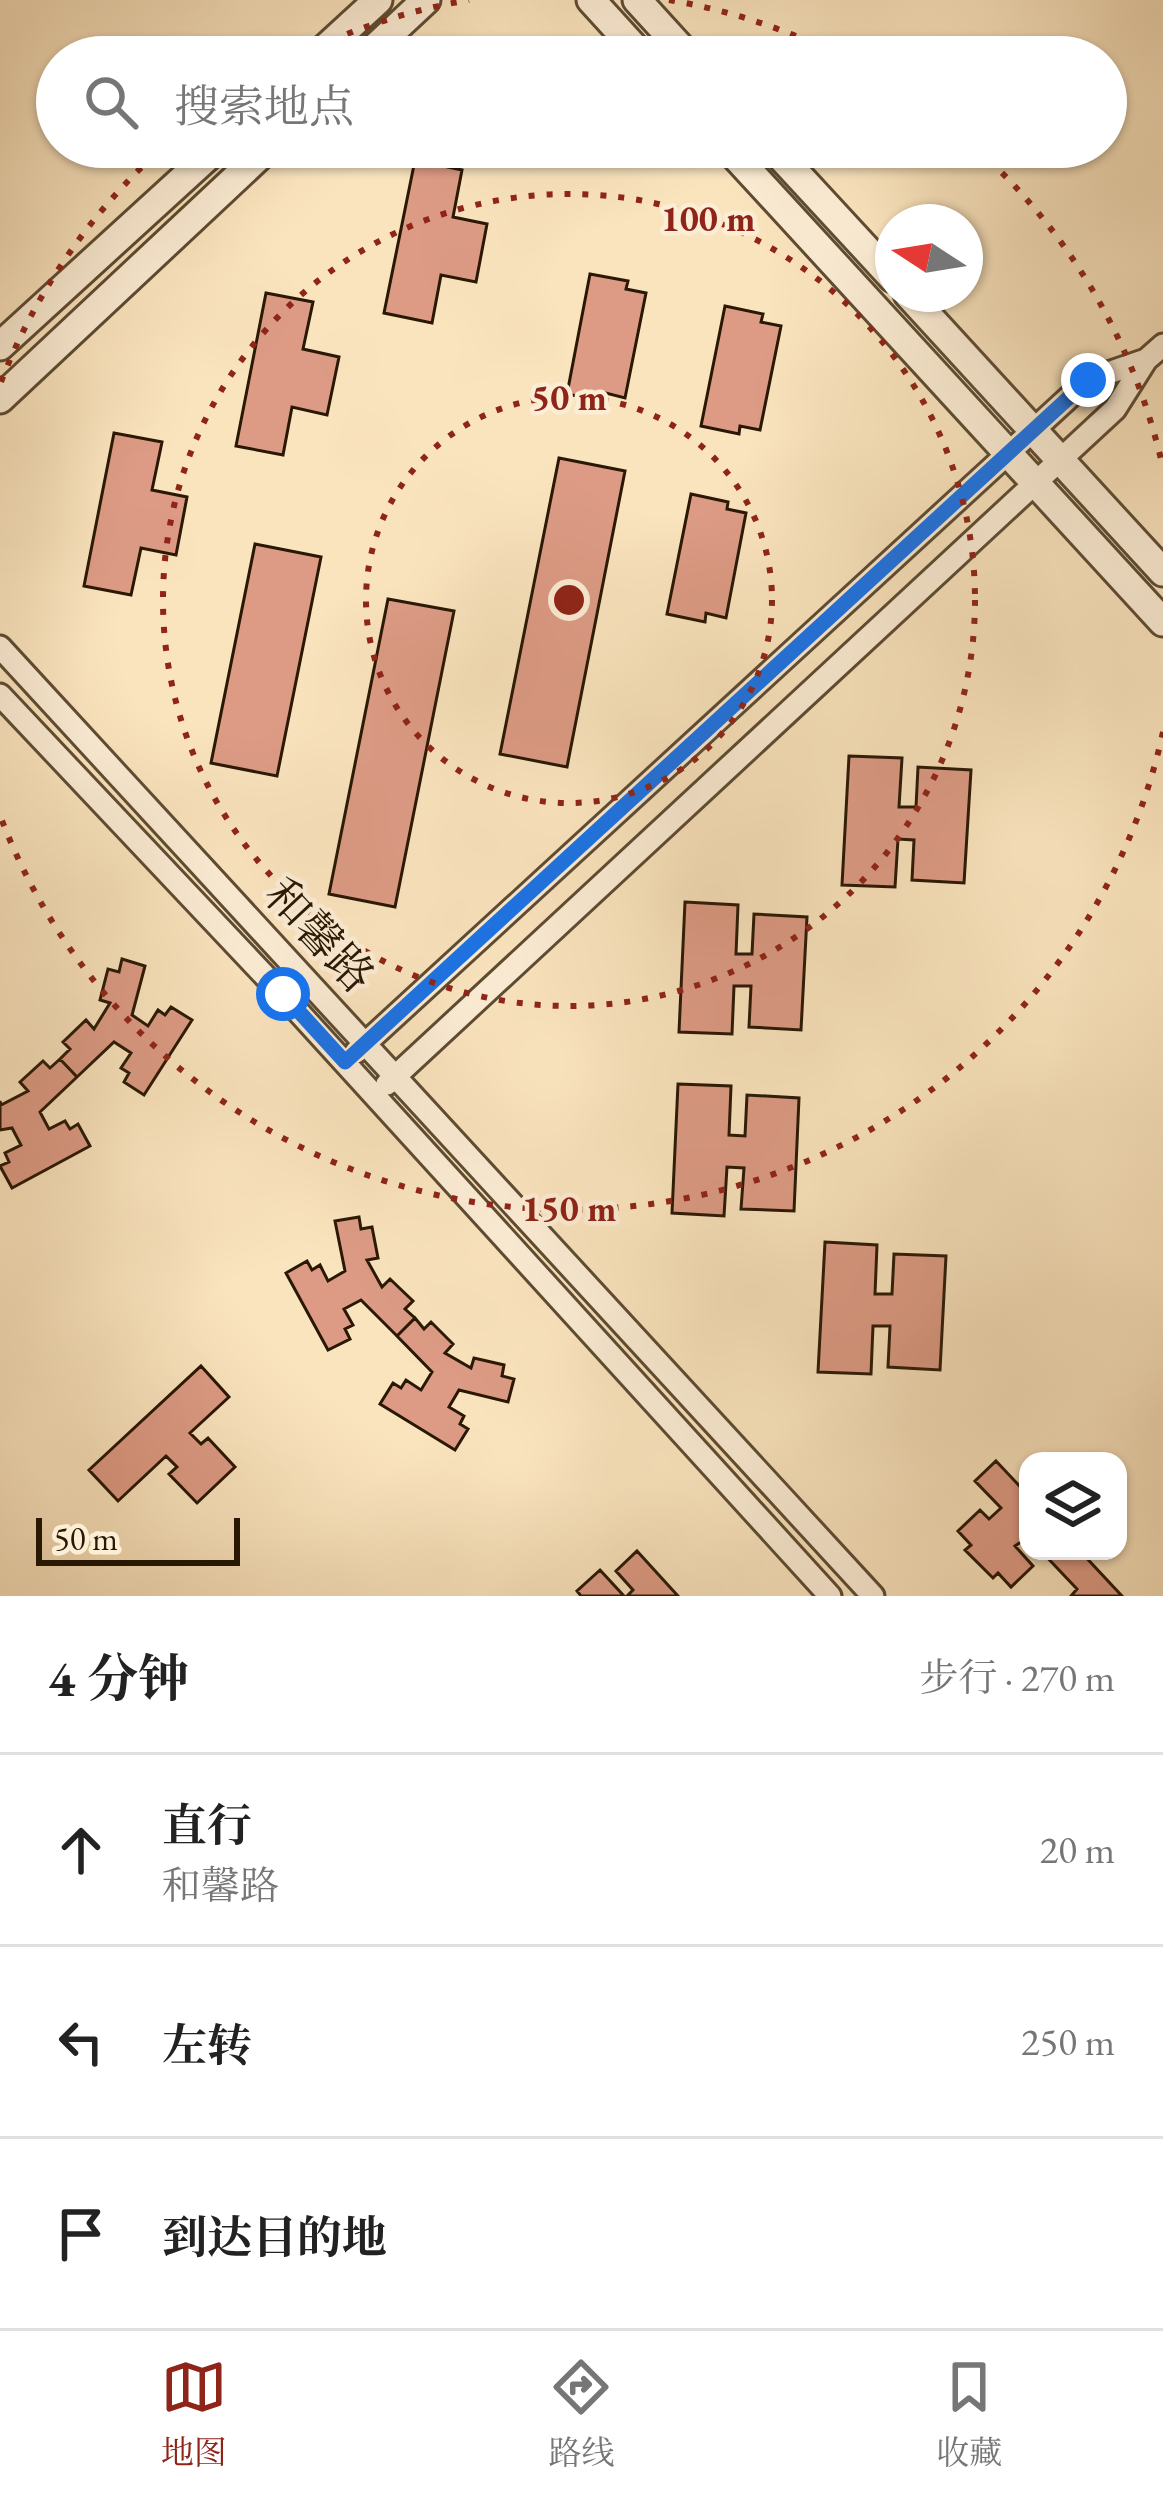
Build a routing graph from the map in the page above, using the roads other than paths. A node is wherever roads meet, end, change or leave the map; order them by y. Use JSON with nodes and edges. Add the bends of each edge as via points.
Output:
{"nodes":[{"id":1,"x":378,"y":0,"type":"edge"},
{"id":2,"x":426,"y":0,"type":"edge"},
{"id":3,"x":591,"y":0,"type":"edge"},
{"id":4,"x":637,"y":0,"type":"edge"},
{"id":5,"x":339,"y":36,"type":"edge"},
{"id":6,"x":387,"y":36,"type":"edge"},
{"id":7,"x":624,"y":36,"type":"edge"},
{"id":8,"x":670,"y":36,"type":"edge"},
{"id":9,"x":195,"y":168,"type":"edge"},
{"id":10,"x":247,"y":168,"type":"edge"},
{"id":11,"x":746,"y":168,"type":"edge"},
{"id":12,"x":791,"y":168,"type":"edge"},
{"id":13,"x":875,"y":259,"type":"edge"},
{"id":14,"x":925,"y":312,"type":"edge"},
{"id":15,"x":0,"y":346,"type":"edge"},
{"id":16,"x":1155,"y":352,"type":"edge"},
{"id":17,"x":0,"y":399,"type":"edge"},
{"id":18,"x":1033,"y":430,"type":"junction"},
{"id":19,"x":1009,"y":453,"type":"junction"},
{"id":20,"x":1060,"y":460,"type":"junction"},
{"id":21,"x":1036,"y":483,"type":"junction"},
{"id":22,"x":1163,"y":572,"type":"edge"},
{"id":23,"x":1163,"y":622,"type":"edge"},
{"id":24,"x":0,"y":647,"type":"edge"},
{"id":25,"x":0,"y":694,"type":"edge"},
{"id":26,"x":366,"y":1042,"type":"junction"},
{"id":27,"x":345,"y":1062,"type":"junction"},
{"id":28,"x":396,"y":1075,"type":"junction"},
{"id":29,"x":374,"y":1095,"type":"junction"},
{"id":30,"x":830,"y":1596,"type":"edge"},
{"id":31,"x":873,"y":1596,"type":"edge"}],
"edges":[{"from":1,"to":5,"type":"street"},
{"from":2,"to":6,"type":"street"},
{"from":3,"to":7,"type":"street"},
{"from":4,"to":8,"type":"street"},
{"from":9,"to":15,"type":"street"},
{"from":10,"to":17,"type":"street"},
{"from":11,"to":19,"type":"street"},
{"from":12,"to":13,"type":"street"},
{"from":14,"to":18,"type":"street"},
{"from":16,"to":18,"type":"street","via":[[1088,380]]},
{"from":16,"to":20,"type":"street","via":[[1115,409]]},
{"from":18,"to":19,"type":"street"},
{"from":18,"to":20,"type":"street"},
{"from":19,"to":21,"type":"street"},
{"from":19,"to":26,"type":"street"},
{"from":20,"to":21,"type":"street"},
{"from":20,"to":22,"type":"street"},
{"from":21,"to":23,"type":"street"},
{"from":21,"to":28,"type":"street"},
{"from":24,"to":26,"type":"street","name":"和馨路"},
{"from":25,"to":27,"type":"street","name":"和馨路"},
{"from":26,"to":27,"type":"street"},
{"from":26,"to":28,"type":"street","name":"和馨路"},
{"from":27,"to":29,"type":"street","name":"和馨路"},
{"from":28,"to":29,"type":"street"},
{"from":28,"to":31,"type":"street","name":"和馨路"},
{"from":29,"to":30,"type":"street","name":"和馨路"}]}
